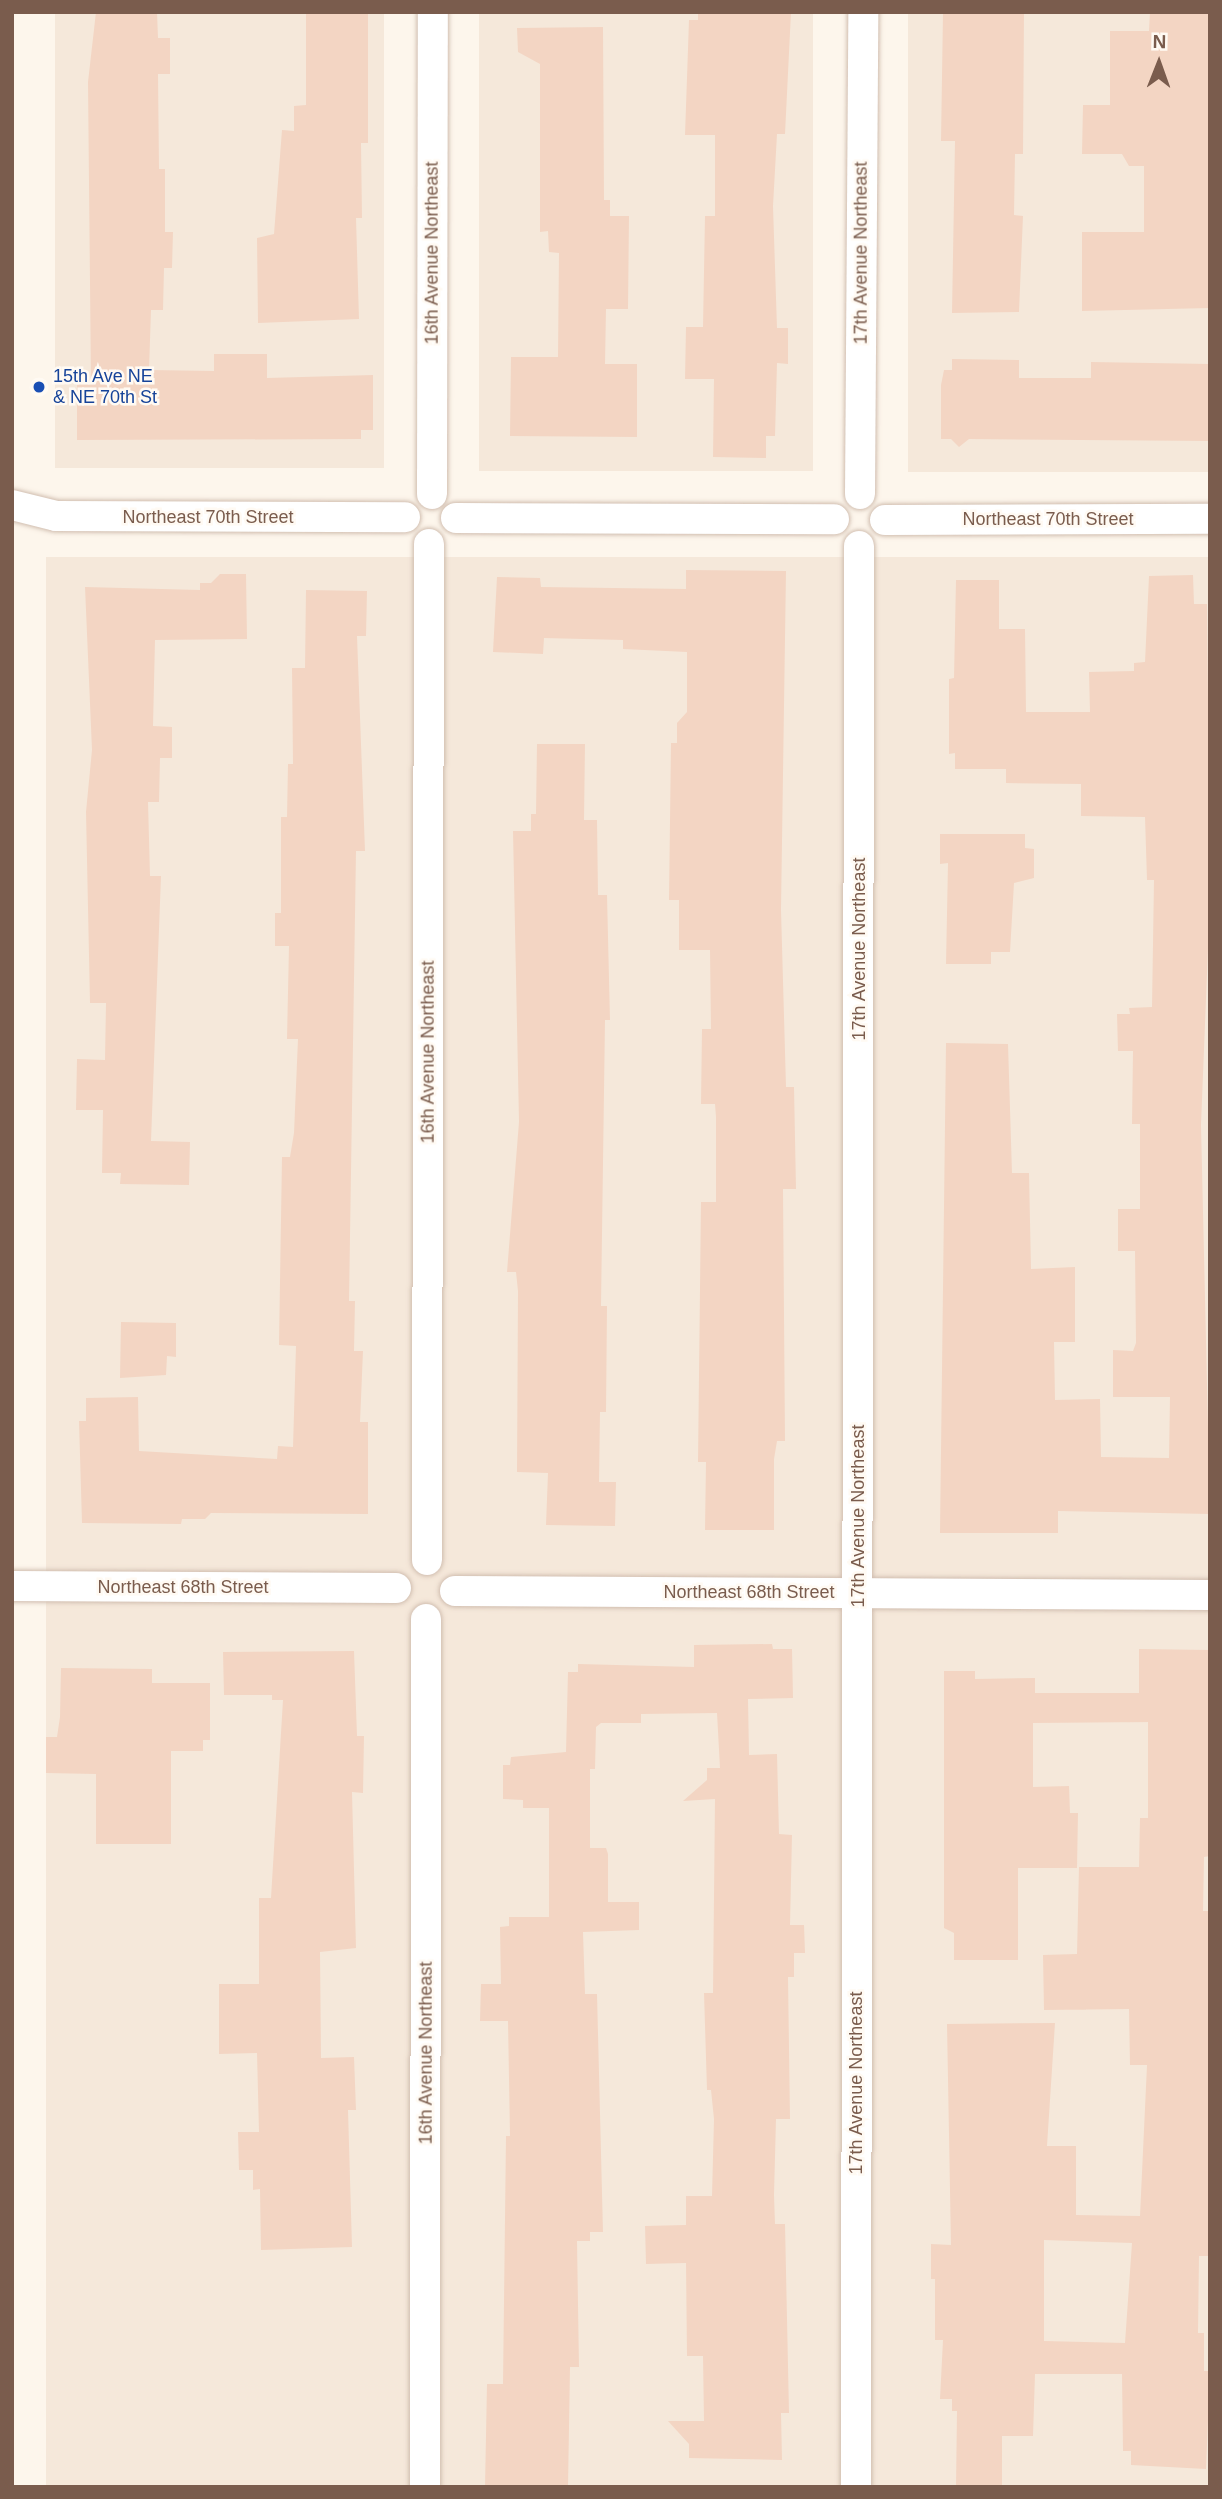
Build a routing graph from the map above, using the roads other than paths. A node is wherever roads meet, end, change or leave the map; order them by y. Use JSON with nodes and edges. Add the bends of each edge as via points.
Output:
{"nodes":[{"id":1,"x":433,"y":12,"type":"edge"},
{"id":2,"x":863,"y":12,"type":"edge"},
{"id":3,"x":432,"y":494,"type":"junction"},
{"id":4,"x":860,"y":494,"type":"junction"},
{"id":5,"x":12,"y":505,"type":"edge"},
{"id":6,"x":405,"y":517,"type":"junction"},
{"id":7,"x":456,"y":518,"type":"junction"},
{"id":8,"x":834,"y":519,"type":"junction"},
{"id":9,"x":1210,"y":519,"type":"edge"},
{"id":10,"x":885,"y":520,"type":"junction"},
{"id":11,"x":429,"y":544,"type":"junction"},
{"id":12,"x":859,"y":546,"type":"junction"},
{"id":13,"x":426,"y":1560,"type":"junction"},
{"id":14,"x":12,"y":1586,"type":"edge"},
{"id":15,"x":396,"y":1588,"type":"junction"},
{"id":16,"x":455,"y":1591,"type":"junction"},
{"id":17,"x":857,"y":1592,"type":"junction"},
{"id":18,"x":1210,"y":1595,"type":"edge"},
{"id":19,"x":426,"y":1619,"type":"junction"},
{"id":20,"x":425,"y":2487,"type":"edge"},
{"id":21,"x":856,"y":2487,"type":"edge"}],
"edges":[{"from":1,"to":3,"type":"street","name":"16th Avenue Northeast"},
{"from":2,"to":4,"type":"street","name":"17th Avenue Northeast"},
{"from":3,"to":6,"type":"street","via":[[413,500]]},
{"from":3,"to":7,"type":"street","via":[[446,498]]},
{"from":4,"to":8,"type":"street","via":[[841,502]]},
{"from":4,"to":10,"type":"street","via":[[874,499]]},
{"from":5,"to":6,"type":"street","name":"Northeast 70th Street","via":[[55,516]]},
{"from":6,"to":11,"type":"street","via":[[411,537]]},
{"from":7,"to":8,"type":"street"},
{"from":7,"to":11,"type":"street","via":[[448,537]]},
{"from":8,"to":12,"type":"street","via":[[841,539]]},
{"from":9,"to":10,"type":"street","name":"Northeast 70th Street"},
{"from":10,"to":12,"type":"street","via":[[878,538]]},
{"from":11,"to":13,"type":"street","name":"16th Avenue Northeast"},
{"from":12,"to":17,"type":"street","name":"17th Avenue Northeast"},
{"from":13,"to":15,"type":"street","via":[[408,1566]]},
{"from":13,"to":16,"type":"street","via":[[445,1567]]},
{"from":14,"to":15,"type":"street","name":"Northeast 68th Street"},
{"from":15,"to":19,"type":"street","via":[[402,1608]]},
{"from":16,"to":17,"type":"street","name":"Northeast 68th Street"},
{"from":16,"to":19,"type":"street","via":[[445,1612]]},
{"from":17,"to":18,"type":"street","name":"Northeast 68th Street"},
{"from":17,"to":21,"type":"street","name":"17th Avenue Northeast"},
{"from":19,"to":20,"type":"street","name":"16th Avenue Northeast"}]}
